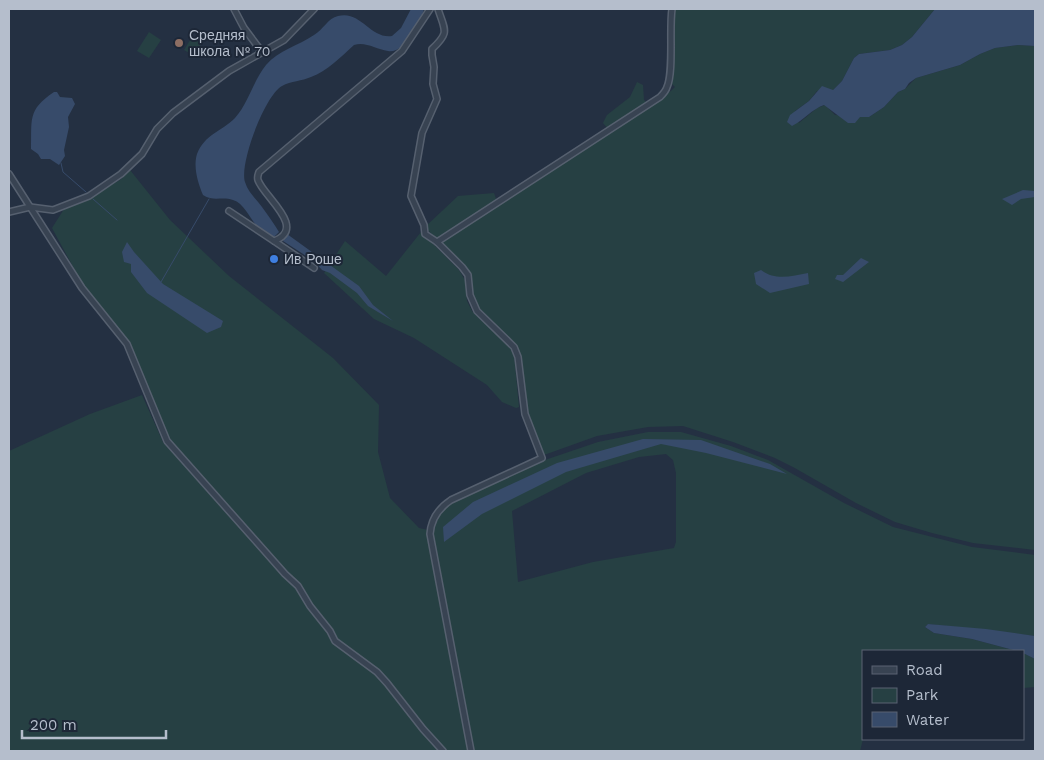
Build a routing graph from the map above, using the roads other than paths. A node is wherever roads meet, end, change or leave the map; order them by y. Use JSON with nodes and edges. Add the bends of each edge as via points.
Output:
{"nodes":[{"id":1,"x":234,"y":9,"type":"edge"},
{"id":2,"x":314,"y":9,"type":"edge"},
{"id":3,"x":430,"y":9,"type":"edge"},
{"id":4,"x":438,"y":9,"type":"edge"},
{"id":5,"x":672,"y":9,"type":"edge"},
{"id":6,"x":262,"y":52,"type":"junction"},
{"id":7,"x":9,"y":174,"type":"edge"},
{"id":8,"x":30,"y":207,"type":"junction"},
{"id":9,"x":9,"y":212,"type":"edge"},
{"id":10,"x":229,"y":212,"type":"dead end"},
{"id":11,"x":274,"y":241,"type":"junction"},
{"id":12,"x":437,"y":242,"type":"junction"},
{"id":13,"x":314,"y":268,"type":"dead end"},
{"id":14,"x":443,"y":751,"type":"edge"},
{"id":15,"x":471,"y":751,"type":"edge"}],
"edges":[{"from":1,"to":6,"type":"street"},
{"from":2,"to":6,"type":"street","via":[[284,40]]},
{"from":3,"to":11,"type":"street","via":[[402,51],[259,172],[259,182],[281,211],[286,224],[285,232]]},
{"from":4,"to":12,"type":"street","via":[[445,34],[444,39],[432,49],[437,99],[422,133],[411,196],[425,234]]},
{"from":5,"to":12,"type":"street","via":[[670,78],[660,97]]},
{"from":6,"to":8,"type":"street","via":[[229,71],[173,113],[157,129],[142,154],[121,174],[89,196],[53,210]]},
{"from":7,"to":8,"type":"street"},
{"from":8,"to":9,"type":"street"},
{"from":8,"to":14,"type":"street","via":[[82,288],[127,344],[167,442],[298,586],[335,641],[377,672]]},
{"from":10,"to":11,"type":"street"},
{"from":11,"to":13,"type":"street"},
{"from":12,"to":15,"type":"street","via":[[468,275],[470,295],[477,311],[514,347],[525,414],[542,458],[445,504],[431,529]]}]}
